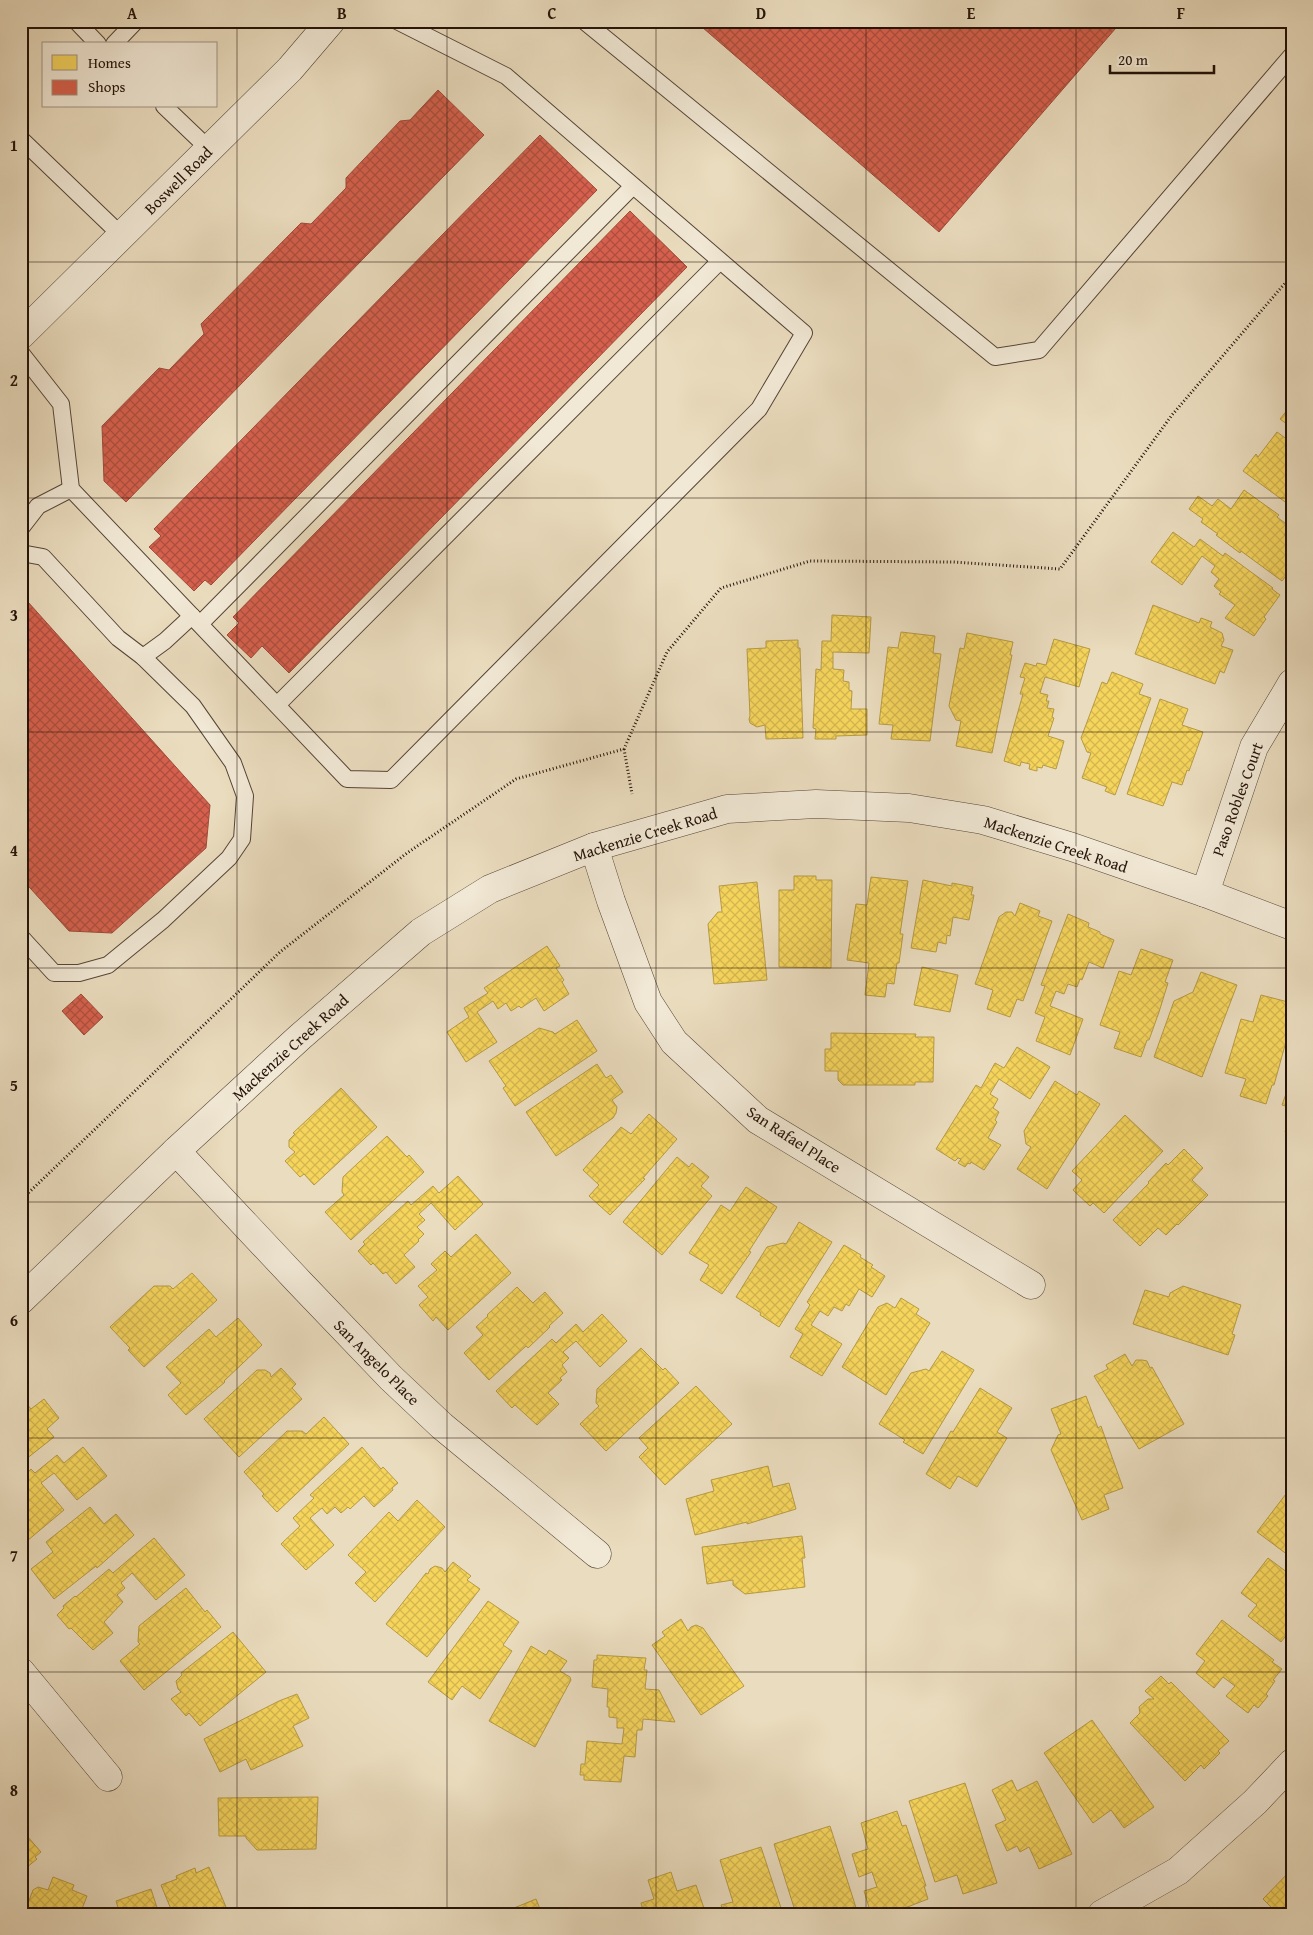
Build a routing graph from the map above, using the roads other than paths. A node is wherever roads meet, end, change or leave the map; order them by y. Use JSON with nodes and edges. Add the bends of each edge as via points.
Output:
{"nodes":[{"id":1,"x":76,"y":21,"type":"edge"},
{"id":2,"x":136,"y":21,"type":"edge"},
{"id":3,"x":331,"y":21,"type":"edge"},
{"id":4,"x":397,"y":21,"type":"edge"},
{"id":5,"x":584,"y":21,"type":"edge"},
{"id":6,"x":96,"y":42,"type":"edge"},
{"id":7,"x":116,"y":42,"type":"edge"},
{"id":8,"x":1292,"y":55,"type":"edge"},
{"id":9,"x":166,"y":108,"type":"edge"},
{"id":10,"x":23,"y":144,"type":"edge"},
{"id":11,"x":209,"y":149,"type":"junction"},
{"id":12,"x":633,"y":186,"type":"junction"},
{"id":13,"x":122,"y":236,"type":"junction"},
{"id":14,"x":720,"y":261,"type":"junction"},
{"id":15,"x":21,"y":335,"type":"edge"},
{"id":16,"x":21,"y":353,"type":"edge"},
{"id":17,"x":71,"y":488,"type":"junction"},
{"id":18,"x":21,"y":528,"type":"edge"},
{"id":19,"x":21,"y":552,"type":"edge"},
{"id":20,"x":196,"y":620,"type":"junction"},
{"id":21,"x":143,"y":657,"type":"junction"},
{"id":22,"x":1292,"y":683,"type":"edge"},
{"id":23,"x":277,"y":705,"type":"junction"},
{"id":24,"x":594,"y":847,"type":"junction"},
{"id":25,"x":1205,"y":893,"type":"junction"},
{"id":26,"x":1292,"y":926,"type":"edge"},
{"id":27,"x":21,"y":937,"type":"edge"},
{"id":28,"x":176,"y":1151,"type":"junction"},
{"id":29,"x":1031,"y":1285,"type":"dead end"},
{"id":30,"x":21,"y":1300,"type":"edge"},
{"id":31,"x":597,"y":1554,"type":"dead end"},
{"id":32,"x":21,"y":1672,"type":"edge"},
{"id":33,"x":1292,"y":1763,"type":"edge"},
{"id":34,"x":108,"y":1777,"type":"dead end"},
{"id":35,"x":1102,"y":1914,"type":"edge"}],
"edges":[{"from":1,"to":6,"type":"lane"},
{"from":2,"to":7,"type":"lane"},
{"from":3,"to":11,"type":"street","name":"Boswell Road","via":[[290,69]]},
{"from":4,"to":12,"type":"lane","via":[[506,76]]},
{"from":5,"to":8,"type":"lane","via":[[995,357],[1039,350]]},
{"from":9,"to":11,"type":"lane"},
{"from":10,"to":13,"type":"lane"},
{"from":11,"to":13,"type":"street","name":"Boswell Road"},
{"from":12,"to":14,"type":"lane"},
{"from":12,"to":20,"type":"lane"},
{"from":13,"to":15,"type":"street","name":"Boswell Road"},
{"from":14,"to":23,"type":"lane"},
{"from":14,"to":23,"type":"lane","via":[[804,333],[759,409],[391,780],[347,779]]},
{"from":16,"to":17,"type":"lane","via":[[61,404]]},
{"from":17,"to":18,"type":"lane","via":[[38,506]]},
{"from":17,"to":20,"type":"lane"},
{"from":19,"to":21,"type":"lane","via":[[43,558],[118,638]]},
{"from":20,"to":21,"type":"lane"},
{"from":20,"to":23,"type":"lane"},
{"from":21,"to":27,"type":"lane","via":[[193,706],[233,763],[245,796],[242,839],[229,858],[163,920],[108,965],[79,973],[54,973]]},
{"from":22,"to":25,"type":"street","name":"Paso Robles Court","via":[[1254,747]]},
{"from":24,"to":25,"type":"street","name":"Mackenzie Creek Road","via":[[727,809],[816,804],[909,808],[983,820]]},
{"from":24,"to":28,"type":"street","name":"Mackenzie Creek Road","via":[[490,889],[421,932],[300,1036]]},
{"from":24,"to":29,"type":"street","name":"San Rafael Place","via":[[648,1002],[674,1042],[758,1120]]},
{"from":25,"to":26,"type":"street","name":"Mackenzie Creek Road"},
{"from":28,"to":30,"type":"street","name":"Mackenzie Creek Road"},
{"from":28,"to":31,"type":"street","name":"San Angelo Place","via":[[391,1378],[436,1421]]},
{"from":32,"to":34,"type":"street"},
{"from":33,"to":35,"type":"street","via":[[1255,1802],[1178,1871]]}]}
